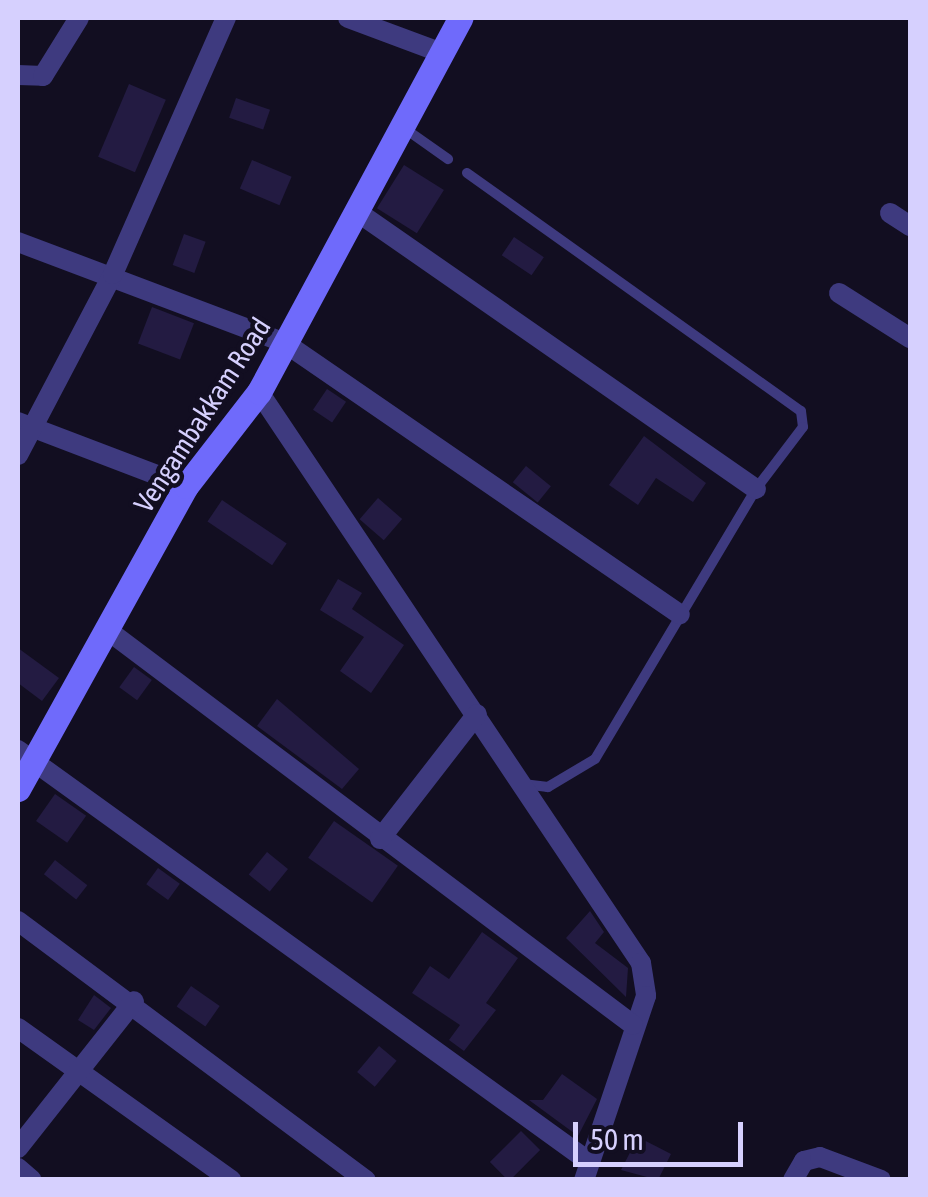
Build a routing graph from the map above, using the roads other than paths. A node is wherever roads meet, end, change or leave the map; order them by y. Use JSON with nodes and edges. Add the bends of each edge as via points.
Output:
{"nodes":[{"id":1,"x":79,"y":18,"type":"edge"},
{"id":2,"x":226,"y":18,"type":"edge"},
{"id":3,"x":348,"y":18,"type":"edge"},
{"id":4,"x":460,"y":18,"type":"edge"},
{"id":5,"x":442,"y":53,"type":"junction"},
{"id":6,"x":18,"y":75,"type":"edge"},
{"id":7,"x":402,"y":127,"type":"junction"},
{"id":8,"x":448,"y":160,"type":"dead end"},
{"id":9,"x":467,"y":173,"type":"dead end"},
{"id":10,"x":356,"y":212,"type":"junction"},
{"id":11,"x":890,"y":212,"type":"dead end"},
{"id":12,"x":910,"y":226,"type":"edge"},
{"id":13,"x":18,"y":242,"type":"edge"},
{"id":14,"x":113,"y":274,"type":"junction"},
{"id":15,"x":839,"y":293,"type":"dead end"},
{"id":16,"x":910,"y":338,"type":"edge"},
{"id":17,"x":285,"y":343,"type":"junction"},
{"id":18,"x":259,"y":392,"type":"junction"},
{"id":19,"x":26,"y":426,"type":"edge"},
{"id":20,"x":18,"y":455,"type":"edge"},
{"id":21,"x":186,"y":486,"type":"junction"},
{"id":22,"x":756,"y":490,"type":"junction"},
{"id":23,"x":680,"y":614,"type":"junction"},
{"id":24,"x":110,"y":632,"type":"junction"},
{"id":25,"x":477,"y":714,"type":"junction"},
{"id":26,"x":27,"y":754,"type":"edge"},
{"id":27,"x":525,"y":784,"type":"junction"},
{"id":28,"x":18,"y":788,"type":"edge"},
{"id":29,"x":380,"y":839,"type":"junction"},
{"id":30,"x":18,"y":921,"type":"edge"},
{"id":31,"x":134,"y":1001,"type":"junction"},
{"id":32,"x":634,"y":1024,"type":"junction"},
{"id":33,"x":18,"y":1028,"type":"edge"},
{"id":34,"x":79,"y":1076,"type":"junction"},
{"id":35,"x":18,"y":1148,"type":"edge"},
{"id":36,"x":18,"y":1168,"type":"edge"},
{"id":37,"x":586,"y":1170,"type":"edge"},
{"id":38,"x":32,"y":1180,"type":"edge"},
{"id":39,"x":231,"y":1180,"type":"edge"},
{"id":40,"x":366,"y":1180,"type":"edge"},
{"id":41,"x":793,"y":1180,"type":"edge"},
{"id":42,"x":881,"y":1180,"type":"edge"}],
"edges":[{"from":1,"to":6,"type":"street","via":[[43,76]]},
{"from":2,"to":14,"type":"street"},
{"from":3,"to":5,"type":"street"},
{"from":4,"to":5,"type":"main road","name":"Vengambakkam Road"},
{"from":5,"to":7,"type":"main road","name":"Vengambakkam Road"},
{"from":7,"to":8,"type":"lane"},
{"from":7,"to":10,"type":"main road","name":"Vengambakkam Road"},
{"from":9,"to":22,"type":"lane","via":[[800,410],[804,427]]},
{"from":10,"to":17,"type":"main road","name":"Vengambakkam Road"},
{"from":10,"to":22,"type":"street"},
{"from":11,"to":12,"type":"street"},
{"from":13,"to":14,"type":"street"},
{"from":14,"to":17,"type":"street"},
{"from":14,"to":19,"type":"street"},
{"from":15,"to":16,"type":"street"},
{"from":17,"to":18,"type":"main road","name":"Vengambakkam Road"},
{"from":17,"to":23,"type":"street"},
{"from":18,"to":21,"type":"main road","name":"Vengambakkam Road"},
{"from":18,"to":25,"type":"street"},
{"from":19,"to":20,"type":"street"},
{"from":19,"to":21,"type":"street"},
{"from":21,"to":24,"type":"main road","name":"Vengambakkam Road"},
{"from":22,"to":23,"type":"lane"},
{"from":23,"to":27,"type":"lane","via":[[595,759],[548,787]]},
{"from":24,"to":26,"type":"main road","name":"Vengambakkam Road"},
{"from":24,"to":29,"type":"street"},
{"from":25,"to":27,"type":"street"},
{"from":25,"to":29,"type":"street"},
{"from":26,"to":28,"type":"main road","name":"Vengambakkam Road"},
{"from":26,"to":37,"type":"street"},
{"from":27,"to":32,"type":"street","via":[[641,964],[648,985]]},
{"from":29,"to":32,"type":"street"},
{"from":30,"to":31,"type":"street"},
{"from":31,"to":34,"type":"street"},
{"from":31,"to":40,"type":"street"},
{"from":32,"to":37,"type":"street"},
{"from":33,"to":34,"type":"street"},
{"from":34,"to":35,"type":"street"},
{"from":34,"to":39,"type":"street"},
{"from":36,"to":38,"type":"street"},
{"from":41,"to":42,"type":"street","via":[[804,1161],[820,1157]]}]}
